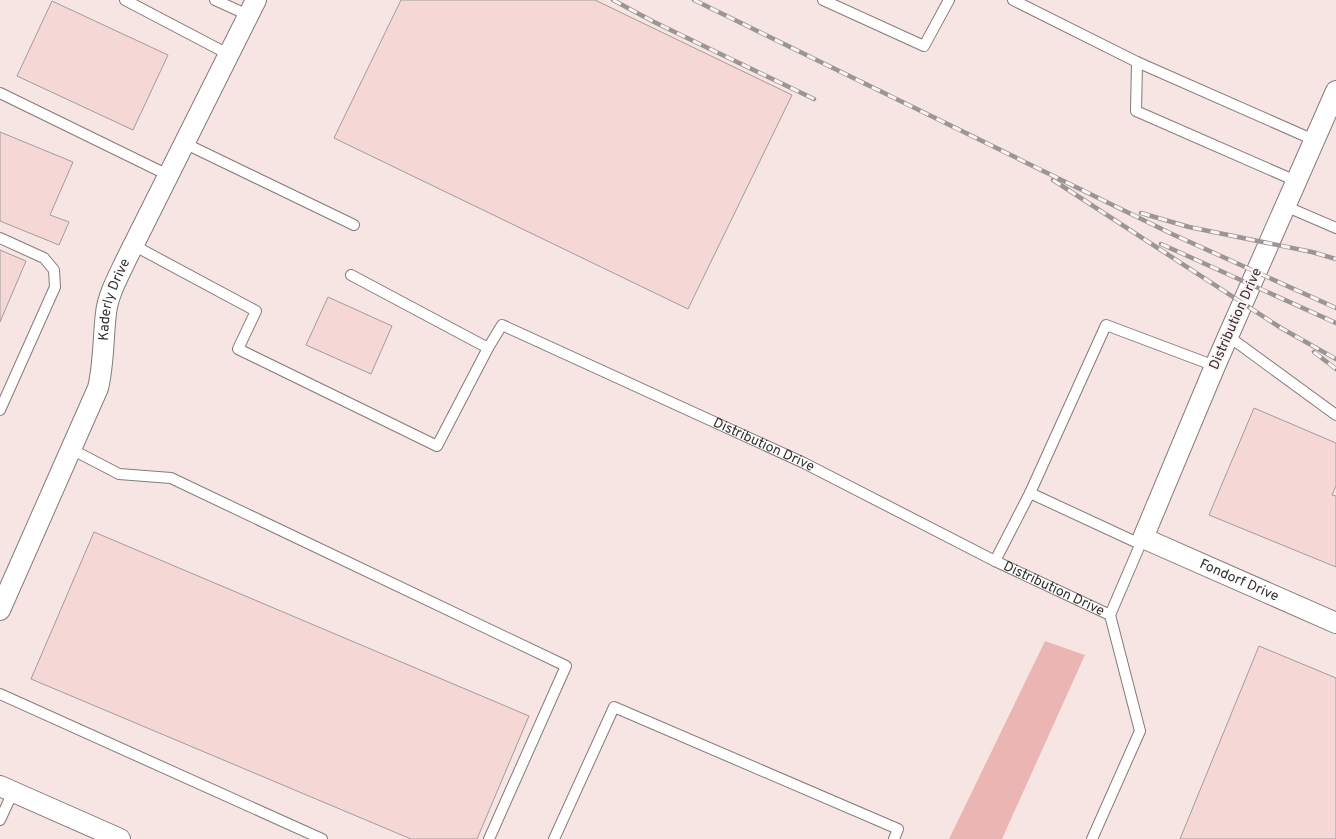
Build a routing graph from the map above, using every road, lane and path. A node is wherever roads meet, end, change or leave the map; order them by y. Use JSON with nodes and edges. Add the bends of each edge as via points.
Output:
{"nodes":[{"id":1,"x":125,"y":0,"type":"edge"},
{"id":2,"x":215,"y":0,"type":"edge"},
{"id":3,"x":823,"y":0,"type":"edge"},
{"id":4,"x":949,"y":0,"type":"edge"},
{"id":5,"x":1013,"y":0,"type":"edge"},
{"id":6,"x":252,"y":8,"type":"edge"},
{"id":7,"x":228,"y":54,"type":"junction"},
{"id":8,"x":1137,"y":62,"type":"junction"},
{"id":9,"x":1336,"y":91,"type":"edge"},
{"id":10,"x":0,"y":93,"type":"edge"},
{"id":11,"x":1314,"y":140,"type":"junction"},
{"id":12,"x":184,"y":143,"type":"junction"},
{"id":13,"x":168,"y":175,"type":"junction"},
{"id":14,"x":1296,"y":181,"type":"junction"},
{"id":15,"x":1285,"y":206,"type":"junction"},
{"id":16,"x":354,"y":225,"type":"dead end"},
{"id":17,"x":1336,"y":228,"type":"edge"},
{"id":18,"x":0,"y":238,"type":"edge"},
{"id":19,"x":134,"y":244,"type":"junction"},
{"id":20,"x":351,"y":275,"type":"dead end"},
{"id":21,"x":1228,"y":336,"type":"junction"},
{"id":22,"x":488,"y":348,"type":"junction"},
{"id":23,"x":1215,"y":366,"type":"junction"},
{"id":24,"x":0,"y":410,"type":"edge"},
{"id":25,"x":1336,"y":416,"type":"edge"},
{"id":26,"x":71,"y":450,"type":"junction"},
{"id":27,"x":1030,"y":493,"type":"junction"},
{"id":28,"x":1141,"y":541,"type":"junction"},
{"id":29,"x":995,"y":561,"type":"junction"},
{"id":30,"x":0,"y":610,"type":"edge"},
{"id":31,"x":1110,"y":615,"type":"junction"},
{"id":32,"x":1336,"y":623,"type":"edge"},
{"id":33,"x":0,"y":694,"type":"edge"},
{"id":34,"x":7,"y":789,"type":"edge"},
{"id":35,"x":0,"y":820,"type":"edge"},
{"id":36,"x":120,"y":839,"type":"edge"},
{"id":37,"x":322,"y":839,"type":"edge"},
{"id":38,"x":489,"y":839,"type":"edge"},
{"id":39,"x":554,"y":839,"type":"edge"},
{"id":40,"x":894,"y":839,"type":"edge"},
{"id":41,"x":1092,"y":839,"type":"edge"}],
"edges":[{"from":1,"to":7,"type":"lane"},
{"from":2,"to":6,"type":"lane"},
{"from":3,"to":4,"type":"lane","via":[[924,46]]},
{"from":5,"to":8,"type":"lane"},
{"from":6,"to":7,"type":"street","name":"Kaderly Drive"},
{"from":7,"to":12,"type":"street","name":"Kaderly Drive"},
{"from":8,"to":11,"type":"lane"},
{"from":8,"to":14,"type":"lane","via":[[1136,111]]},
{"from":9,"to":11,"type":"street","name":"Distribution Drive"},
{"from":10,"to":13,"type":"lane"},
{"from":11,"to":14,"type":"street","name":"Distribution Drive"},
{"from":12,"to":13,"type":"street","name":"Kaderly Drive"},
{"from":12,"to":16,"type":"lane"},
{"from":13,"to":19,"type":"street","name":"Kaderly Drive"},
{"from":14,"to":15,"type":"street","name":"Distribution Drive"},
{"from":15,"to":17,"type":"lane"},
{"from":15,"to":21,"type":"street","name":"Distribution Drive"},
{"from":18,"to":24,"type":"lane","via":[[44,258],[54,270],[55,287]]},
{"from":19,"to":22,"type":"lane","via":[[256,311],[238,349],[437,446]]},
{"from":19,"to":26,"type":"street","name":"Kaderly Drive","via":[[106,312],[102,372],[98,388]]},
{"from":20,"to":22,"type":"lane"},
{"from":21,"to":23,"type":"street","name":"Distribution Drive"},
{"from":21,"to":25,"type":"lane"},
{"from":22,"to":29,"type":"lane","name":"Distribution Drive","via":[[502,325],[804,463]]},
{"from":23,"to":27,"type":"lane","via":[[1106,325]]},
{"from":23,"to":28,"type":"street","name":"Distribution Drive"},
{"from":26,"to":30,"type":"street","name":"Kaderly Drive"},
{"from":26,"to":38,"type":"lane","via":[[119,474],[171,478],[566,666]]},
{"from":27,"to":28,"type":"lane"},
{"from":27,"to":29,"type":"lane"},
{"from":28,"to":31,"type":"lane","name":"Distribution Drive"},
{"from":28,"to":32,"type":"street","name":"Fondorf Drive"},
{"from":29,"to":31,"type":"lane","name":"Distribution Drive"},
{"from":31,"to":41,"type":"lane","via":[[1140,731]]},
{"from":33,"to":37,"type":"lane"},
{"from":34,"to":35,"type":"lane"},
{"from":34,"to":36,"type":"street"},
{"from":39,"to":40,"type":"lane","via":[[614,706],[898,829]]}]}
